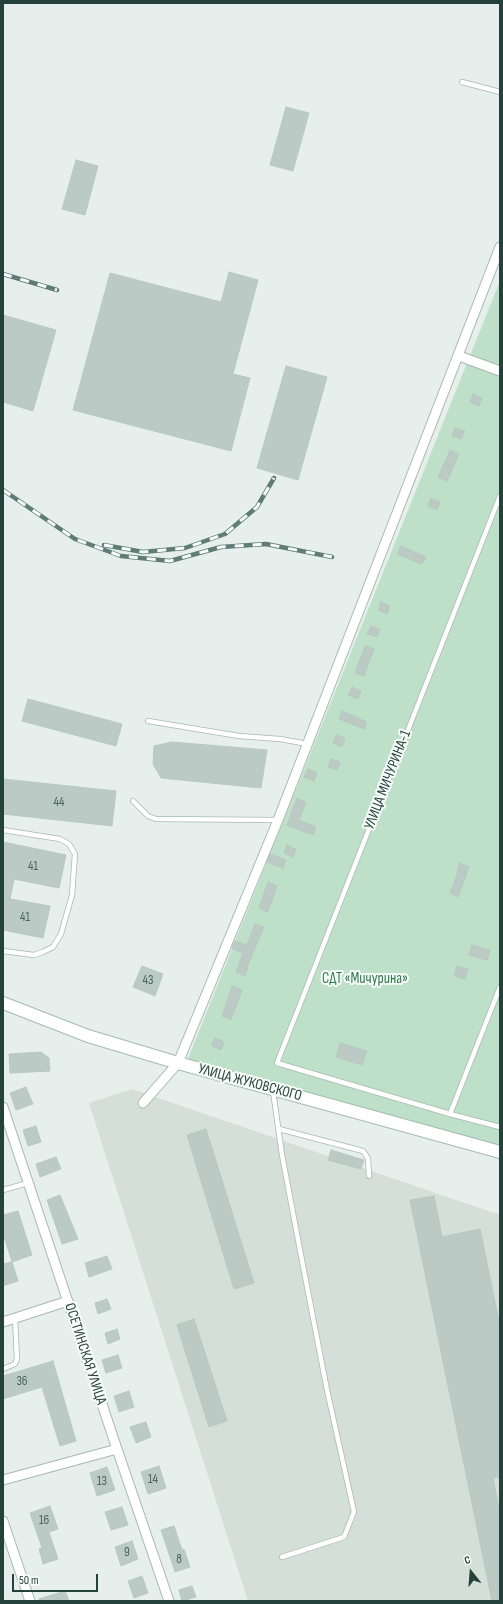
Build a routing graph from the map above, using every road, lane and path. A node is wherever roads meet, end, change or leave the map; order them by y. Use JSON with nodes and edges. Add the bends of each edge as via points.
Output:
{"nodes":[{"id":1,"x":462,"y":82,"type":"dead end"},
{"id":2,"x":500,"y":92,"type":"edge"},
{"id":3,"x":500,"y":248,"type":"edge"},
{"id":4,"x":458,"y":356,"type":"junction"},
{"id":5,"x":500,"y":371,"type":"edge"},
{"id":6,"x":500,"y":496,"type":"edge"},
{"id":7,"x":148,"y":721,"type":"dead end"},
{"id":8,"x":308,"y":744,"type":"junction"},
{"id":9,"x":133,"y":801,"type":"dead end"},
{"id":10,"x":278,"y":820,"type":"junction"},
{"id":11,"x":3,"y":830,"type":"edge"},
{"id":12,"x":3,"y":951,"type":"edge"},
{"id":13,"x":500,"y":987,"type":"edge"},
{"id":14,"x":3,"y":1003,"type":"edge"},
{"id":15,"x":178,"y":1063,"type":"junction"},
{"id":16,"x":273,"y":1090,"type":"junction"},
{"id":17,"x":143,"y":1103,"type":"dead end"},
{"id":18,"x":3,"y":1107,"type":"edge"},
{"id":19,"x":450,"y":1114,"type":"junction"},
{"id":20,"x":500,"y":1127,"type":"edge"},
{"id":21,"x":278,"y":1129,"type":"junction"},
{"id":22,"x":500,"y":1152,"type":"edge"},
{"id":23,"x":369,"y":1176,"type":"dead end"},
{"id":24,"x":28,"y":1182,"type":"junction"},
{"id":25,"x":3,"y":1190,"type":"edge"},
{"id":26,"x":68,"y":1301,"type":"junction"},
{"id":27,"x":15,"y":1318,"type":"junction"},
{"id":28,"x":3,"y":1322,"type":"edge"},
{"id":29,"x":3,"y":1369,"type":"edge"},
{"id":30,"x":117,"y":1449,"type":"junction"},
{"id":31,"x":3,"y":1480,"type":"edge"},
{"id":32,"x":3,"y":1521,"type":"edge"},
{"id":33,"x":282,"y":1557,"type":"dead end"},
{"id":34,"x":30,"y":1601,"type":"edge"},
{"id":35,"x":169,"y":1601,"type":"edge"}],
"edges":[{"from":1,"to":2,"type":"lane"},
{"from":3,"to":4,"type":"street"},
{"from":4,"to":5,"type":"street"},
{"from":4,"to":8,"type":"street"},
{"from":6,"to":19,"type":"lane","name":"УЛИЦА МИЧУРИНА-1","via":[[277,1063]]},
{"from":7,"to":8,"type":"lane"},
{"from":8,"to":10,"type":"street"},
{"from":9,"to":10,"type":"lane","via":[[148,816],[156,819]]},
{"from":10,"to":15,"type":"street"},
{"from":11,"to":12,"type":"lane","via":[[60,839],[69,844],[75,854],[72,895],[61,934],[53,947],[34,955]]},
{"from":13,"to":19,"type":"lane"},
{"from":14,"to":15,"type":"main road","name":"УЛИЦА ЖУКОВСКОГО","via":[[88,1036]]},
{"from":15,"to":16,"type":"main road","name":"УЛИЦА ЖУКОВСКОГО"},
{"from":15,"to":17,"type":"street"},
{"from":16,"to":21,"type":"lane"},
{"from":16,"to":22,"type":"main road","name":"УЛИЦА ЖУКОВСКОГО"},
{"from":18,"to":24,"type":"street","name":"ОСЕТИНСКАЯ УЛИЦА"},
{"from":19,"to":20,"type":"lane"},
{"from":21,"to":23,"type":"lane","via":[[363,1150],[368,1158]]},
{"from":21,"to":33,"type":"lane","via":[[327,1390],[354,1512],[344,1537]]},
{"from":24,"to":25,"type":"lane"},
{"from":24,"to":26,"type":"street","name":"ОСЕТИНСКАЯ УЛИЦА"},
{"from":26,"to":27,"type":"street"},
{"from":26,"to":30,"type":"street","name":"ОСЕТИНСКАЯ УЛИЦА"},
{"from":27,"to":28,"type":"street"},
{"from":27,"to":29,"type":"lane","via":[[18,1359],[15,1364]]},
{"from":30,"to":31,"type":"street"},
{"from":30,"to":35,"type":"street","name":"ОСЕТИНСКАЯ УЛИЦА"},
{"from":32,"to":34,"type":"street"}]}
